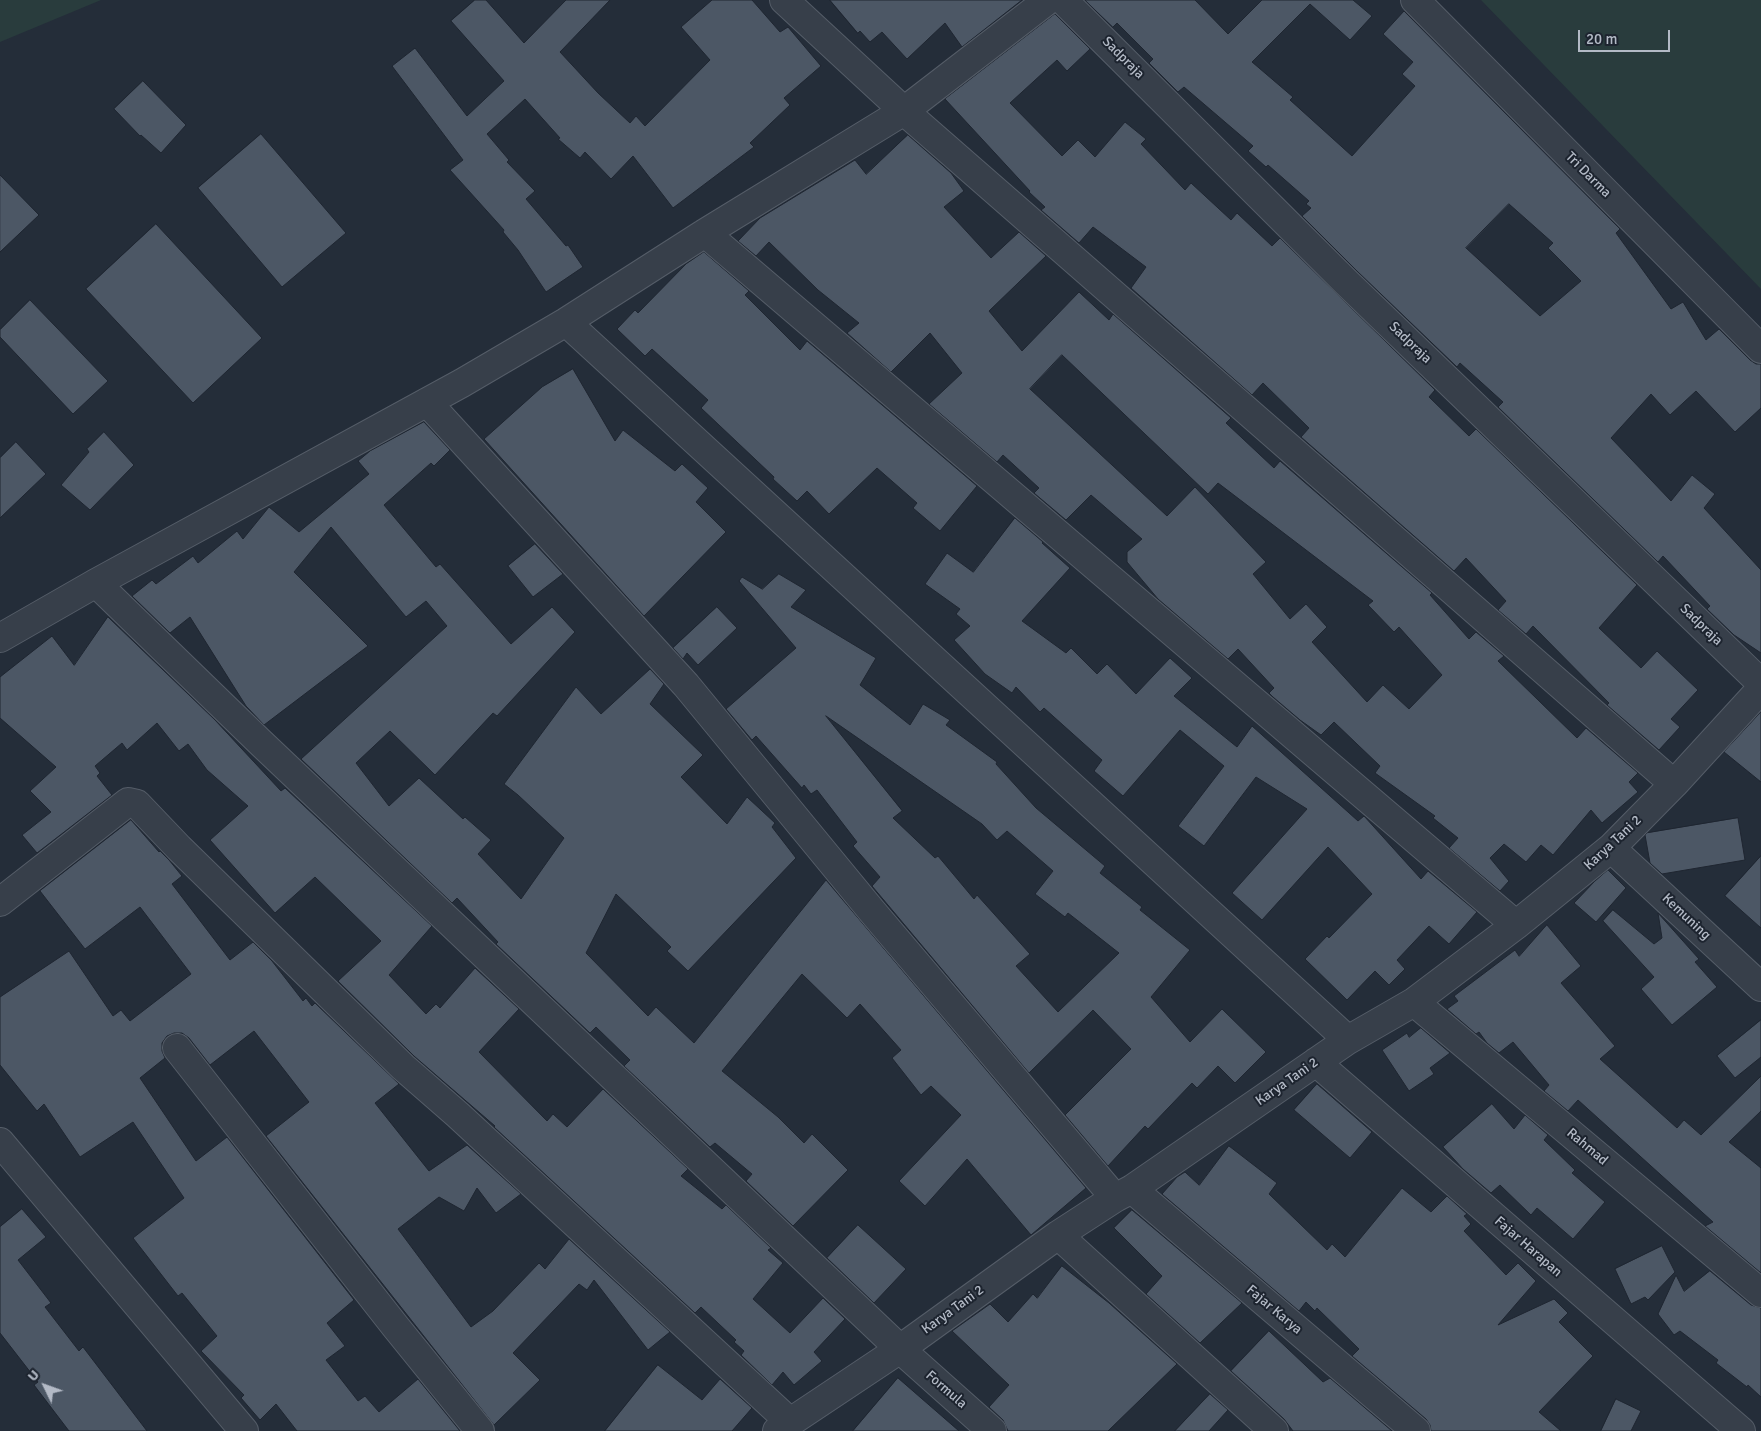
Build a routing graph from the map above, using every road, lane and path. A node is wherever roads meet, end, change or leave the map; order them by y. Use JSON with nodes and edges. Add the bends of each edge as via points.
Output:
{"nodes":[{"id":1,"x":784,"y":0,"type":"edge"},
{"id":2,"x":1048,"y":0,"type":"edge"},
{"id":3,"x":1063,"y":0,"type":"edge"},
{"id":4,"x":1415,"y":0,"type":"edge"},
{"id":5,"x":904,"y":111,"type":"junction"},
{"id":6,"x":705,"y":233,"type":"junction"},
{"id":7,"x":566,"y":322,"type":"junction"},
{"id":8,"x":1761,"y":349,"type":"edge"},
{"id":9,"x":427,"y":402,"type":"junction"},
{"id":10,"x":96,"y":583,"type":"junction"},
{"id":11,"x":0,"y":638,"type":"edge"},
{"id":12,"x":1761,"y":683,"type":"edge"},
{"id":13,"x":1761,"y":689,"type":"edge"},
{"id":14,"x":1674,"y":784,"type":"junction"},
{"id":15,"x":1611,"y":848,"type":"junction"},
{"id":16,"x":0,"y":902,"type":"edge"},
{"id":17,"x":1516,"y":925,"type":"junction"},
{"id":18,"x":1761,"y":987,"type":"edge"},
{"id":19,"x":1414,"y":1002,"type":"junction"},
{"id":20,"x":1348,"y":1040,"type":"junction"},
{"id":21,"x":177,"y":1048,"type":"dead end"},
{"id":22,"x":1316,"y":1062,"type":"junction"},
{"id":23,"x":0,"y":1142,"type":"edge"},
{"id":24,"x":1124,"y":1193,"type":"junction"},
{"id":25,"x":1058,"y":1235,"type":"junction"},
{"id":26,"x":1761,"y":1293,"type":"edge"},
{"id":27,"x":900,"y":1349,"type":"junction"},
{"id":28,"x":784,"y":1427,"type":"edge"},
{"id":29,"x":244,"y":1431,"type":"edge"},
{"id":30,"x":480,"y":1431,"type":"edge"},
{"id":31,"x":992,"y":1431,"type":"edge"},
{"id":32,"x":1274,"y":1431,"type":"edge"},
{"id":33,"x":1416,"y":1431,"type":"edge"},
{"id":34,"x":1741,"y":1431,"type":"edge"}],
"edges":[{"from":1,"to":5,"type":"street"},
{"from":2,"to":5,"type":"street"},
{"from":3,"to":12,"type":"street","name":"Sadpraja","via":[[1346,282]]},
{"from":4,"to":8,"type":"street","name":"Tri Darma"},
{"from":5,"to":6,"type":"street"},
{"from":5,"to":14,"type":"street"},
{"from":6,"to":7,"type":"street"},
{"from":6,"to":17,"type":"street"},
{"from":7,"to":9,"type":"street"},
{"from":7,"to":20,"type":"street"},
{"from":9,"to":10,"type":"street"},
{"from":9,"to":24,"type":"street","name":"Fajar Karya","via":[[686,684],[871,910]]},
{"from":10,"to":11,"type":"street"},
{"from":10,"to":27,"type":"street","name":"Formula"},
{"from":13,"to":14,"type":"street","name":"Karya Tani 2"},
{"from":14,"to":15,"type":"street","name":"Karya Tani 2"},
{"from":15,"to":17,"type":"street","name":"Karya Tani 2"},
{"from":15,"to":18,"type":"street","name":"Kemuning"},
{"from":16,"to":28,"type":"street","via":[[128,802],[137,804],[403,1067],[465,1121]]},
{"from":17,"to":19,"type":"street","name":"Karya Tani 2"},
{"from":19,"to":20,"type":"street","name":"Karya Tani 2"},
{"from":19,"to":26,"type":"street","name":"Rahmad"},
{"from":20,"to":22,"type":"street","name":"Karya Tani 2"},
{"from":21,"to":30,"type":"street"},
{"from":22,"to":24,"type":"street","name":"Karya Tani 2"},
{"from":22,"to":34,"type":"street","name":"Fajar Harapan"},
{"from":23,"to":29,"type":"street"},
{"from":24,"to":25,"type":"street","name":"Karya Tani 2"},
{"from":24,"to":33,"type":"street","name":"Fajar Karya"},
{"from":25,"to":27,"type":"street","name":"Karya Tani 2"},
{"from":25,"to":32,"type":"street"},
{"from":27,"to":28,"type":"street","name":"Karya Tani 2"},
{"from":27,"to":31,"type":"street","name":"Formula"}]}
